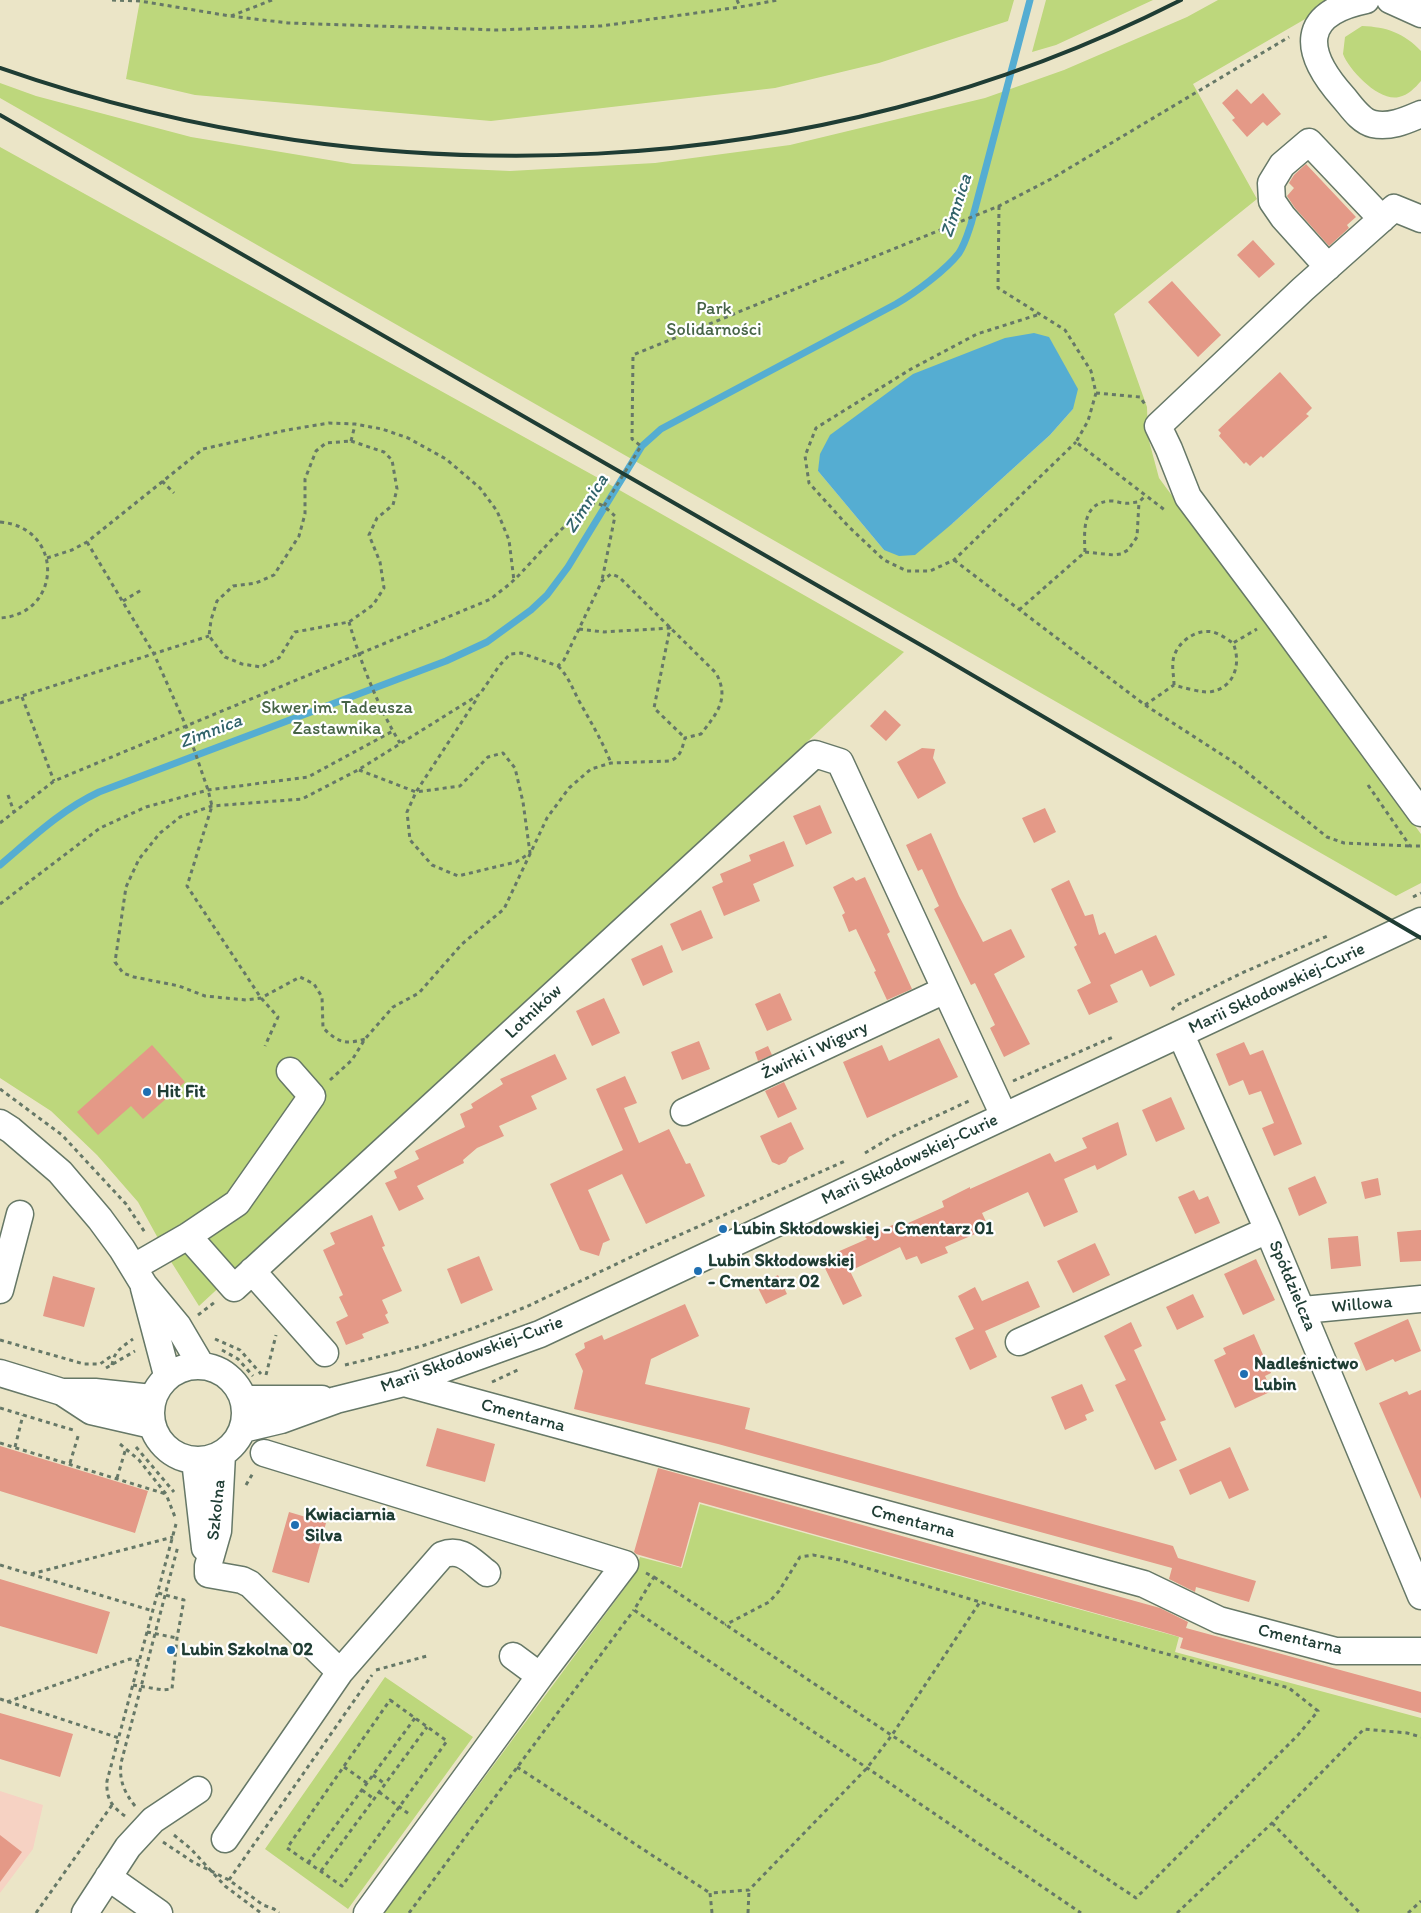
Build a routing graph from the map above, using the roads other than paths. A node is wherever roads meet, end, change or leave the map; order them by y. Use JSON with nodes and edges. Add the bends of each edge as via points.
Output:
{"nodes":[{"id":1,"x":1366,"y":0,"type":"edge"},
{"id":2,"x":1390,"y":0,"type":"edge"},
{"id":3,"x":1421,"y":14,"type":"edge"},
{"id":4,"x":1421,"y":114,"type":"edge"},
{"id":5,"x":1382,"y":219,"type":"junction"},
{"id":6,"x":1421,"y":219,"type":"edge"},
{"id":7,"x":1328,"y":267,"type":"junction"},
{"id":8,"x":1421,"y":813,"type":"edge"},
{"id":9,"x":1413,"y":911,"type":"edge"},
{"id":10,"x":946,"y":990,"type":"junction"},
{"id":11,"x":1174,"y":1025,"type":"junction"},
{"id":12,"x":290,"y":1071,"type":"dead end"},
{"id":13,"x":684,"y":1112,"type":"dead end"},
{"id":14,"x":1004,"y":1116,"type":"junction"},
{"id":15,"x":0,"y":1123,"type":"edge"},
{"id":16,"x":20,"y":1214,"type":"dead end"},
{"id":17,"x":1268,"y":1230,"type":"junction"},
{"id":18,"x":188,"y":1236,"type":"junction"},
{"id":19,"x":139,"y":1276,"type":"junction"},
{"id":20,"x":243,"y":1279,"type":"junction"},
{"id":21,"x":0,"y":1290,"type":"edge"},
{"id":22,"x":1421,"y":1299,"type":"edge"},
{"id":23,"x":1302,"y":1310,"type":"junction"},
{"id":24,"x":1019,"y":1342,"type":"dead end"},
{"id":25,"x":211,"y":1357,"type":"junction"},
{"id":26,"x":333,"y":1359,"type":"road end"},
{"id":27,"x":0,"y":1373,"type":"edge"},
{"id":28,"x":168,"y":1376,"type":"junction"},
{"id":29,"x":404,"y":1383,"type":"junction"},
{"id":30,"x":250,"y":1390,"type":"junction"},
{"id":31,"x":62,"y":1392,"type":"junction"},
{"id":32,"x":152,"y":1398,"type":"junction"},
{"id":33,"x":336,"y":1400,"type":"junction"},
{"id":34,"x":152,"y":1425,"type":"junction"},
{"id":35,"x":243,"y":1429,"type":"junction"},
{"id":36,"x":264,"y":1453,"type":"dead end"},
{"id":37,"x":222,"y":1454,"type":"junction"},
{"id":38,"x":195,"y":1460,"type":"junction"},
{"id":39,"x":208,"y":1570,"type":"junction"},
{"id":40,"x":487,"y":1573,"type":"dead end"},
{"id":41,"x":1421,"y":1596,"type":"edge"},
{"id":42,"x":1421,"y":1652,"type":"edge"},
{"id":43,"x":513,"y":1656,"type":"dead end"},
{"id":44,"x":340,"y":1672,"type":"junction"},
{"id":45,"x":540,"y":1676,"type":"junction"},
{"id":46,"x":198,"y":1790,"type":"dead end"},
{"id":47,"x":225,"y":1839,"type":"dead end"},
{"id":48,"x":108,"y":1877,"type":"junction"},
{"id":49,"x":90,"y":1911,"type":"edge"},
{"id":50,"x":159,"y":1913,"type":"edge"},
{"id":51,"x":368,"y":1913,"type":"edge"}],
"edges":[{"from":1,"to":4,"type":"street","via":[[1345,4],[1322,18],[1312,44],[1317,60],[1328,81],[1361,118],[1372,124],[1386,126]]},
{"from":2,"to":3,"type":"street"},
{"from":5,"to":6,"type":"street","via":[[1394,208]]},
{"from":5,"to":7,"type":"street"},
{"from":5,"to":7,"type":"street","via":[[1308,142],[1282,165],[1271,183],[1272,201]]},
{"from":7,"to":8,"type":"street","via":[[1158,426],[1188,498]]},
{"from":9,"to":11,"type":"street","name":"Marii Skłodowskiej-Curie"},
{"from":10,"to":13,"type":"street","name":"Żwirki i Wigury"},
{"from":10,"to":14,"type":"street"},
{"from":10,"to":20,"type":"street","name":"Lotników","via":[[840,762],[815,754]]},
{"from":11,"to":14,"type":"street","name":"Marii Skłodowskiej-Curie"},
{"from":11,"to":17,"type":"street","name":"Spółdzielcza"},
{"from":12,"to":18,"type":"street","via":[[312,1096],[237,1203]]},
{"from":14,"to":29,"type":"street","name":"Marii Skłodowskiej-Curie","via":[[540,1334]]},
{"from":15,"to":19,"type":"street","via":[[60,1172],[100,1219]]},
{"from":16,"to":21,"type":"street"},
{"from":17,"to":23,"type":"street","name":"Spółdzielcza"},
{"from":17,"to":24,"type":"street"},
{"from":18,"to":19,"type":"street"},
{"from":18,"to":20,"type":"street"},
{"from":19,"to":25,"type":"street","via":[[172,1318]]},
{"from":19,"to":28,"type":"street"},
{"from":20,"to":26,"type":"street","via":[[283,1305]]},
{"from":22,"to":23,"type":"street","name":"Willowa"},
{"from":23,"to":41,"type":"street","name":"Spółdzielcza"},
{"from":25,"to":28,"type":"street"},
{"from":25,"to":30,"type":"street","via":[[219,1370]]},
{"from":27,"to":31,"type":"street"},
{"from":28,"to":32,"type":"street"},
{"from":29,"to":33,"type":"street","name":"Marii Skłodowskiej-Curie"},
{"from":29,"to":42,"type":"street","name":"Cmentarna","via":[[1144,1584],[1219,1620],[1336,1651]]},
{"from":30,"to":33,"type":"street","name":"Marii Skłodowskiej-Curie"},
{"from":30,"to":35,"type":"street"},
{"from":31,"to":32,"type":"street"},
{"from":31,"to":34,"type":"street","via":[[91,1411]]},
{"from":32,"to":34,"type":"street"},
{"from":33,"to":35,"type":"street","name":"Marii Skłodowskiej-Curie"},
{"from":34,"to":38,"type":"street","via":[[160,1443],[176,1455]]},
{"from":35,"to":37,"type":"street"},
{"from":36,"to":45,"type":"street","via":[[625,1564]]},
{"from":37,"to":38,"type":"street"},
{"from":37,"to":39,"type":"street","name":"Szkolna","via":[[218,1531]]},
{"from":38,"to":39,"type":"street","name":"Szkolna"},
{"from":39,"to":44,"type":"street","via":[[250,1584]]},
{"from":40,"to":44,"type":"street","via":[[463,1555],[450,1552],[442,1555]]},
{"from":43,"to":45,"type":"street"},
{"from":44,"to":47,"type":"street"},
{"from":45,"to":51,"type":"street"},
{"from":46,"to":48,"type":"street","via":[[148,1825]]},
{"from":48,"to":49,"type":"street"},
{"from":48,"to":50,"type":"street"}]}
